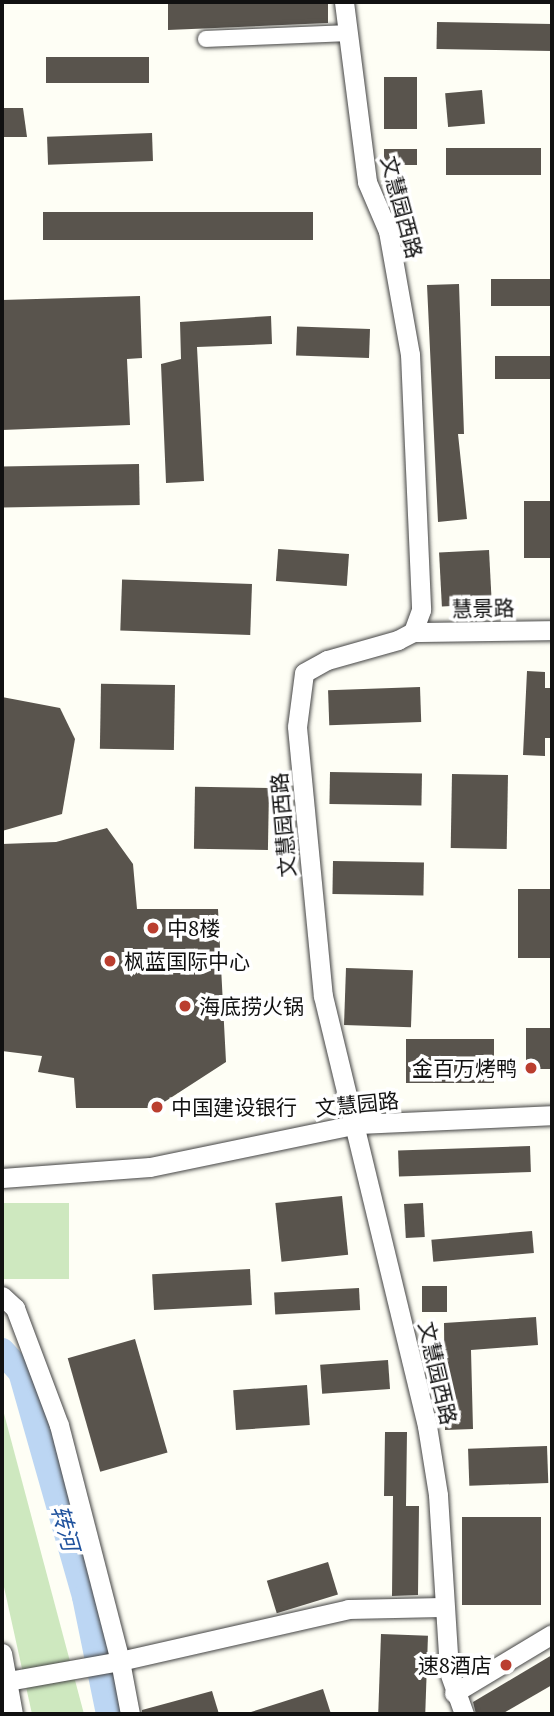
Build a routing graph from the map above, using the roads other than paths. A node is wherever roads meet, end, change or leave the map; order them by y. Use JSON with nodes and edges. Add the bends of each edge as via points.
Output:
{"nodes":[{"id":1,"x":344,"y":2,"type":"edge"},
{"id":2,"x":348,"y":33,"type":"junction"},
{"id":3,"x":206,"y":38,"type":"dead end"},
{"id":4,"x":552,"y":630,"type":"edge"},
{"id":5,"x":413,"y":632,"type":"junction"},
{"id":6,"x":552,"y":1115,"type":"edge"},
{"id":7,"x":357,"y":1124,"type":"junction"},
{"id":8,"x":2,"y":1178,"type":"edge"},
{"id":9,"x":2,"y":1296,"type":"edge"},
{"id":10,"x":442,"y":1607,"type":"junction"},
{"id":11,"x":552,"y":1634,"type":"edge"},
{"id":12,"x":2,"y":1653,"type":"edge"},
{"id":13,"x":119,"y":1655,"type":"junction"},
{"id":14,"x":8,"y":1681,"type":"junction"},
{"id":15,"x":454,"y":1693,"type":"junction"},
{"id":16,"x":13,"y":1714,"type":"edge"},
{"id":17,"x":130,"y":1714,"type":"edge"},
{"id":18,"x":464,"y":1714,"type":"edge"}],
"edges":[{"from":1,"to":2,"type":"street","name":"文慧园西路"},
{"from":2,"to":3,"type":"street"},
{"from":2,"to":5,"type":"street","name":"文慧园西路","via":[[367,182],[388,230],[410,354],[421,610]]},
{"from":4,"to":5,"type":"street","name":"慧景路"},
{"from":5,"to":7,"type":"street","name":"文慧园西路","via":[[327,660],[304,673],[297,698],[323,996]]},
{"from":6,"to":7,"type":"street","name":"文慧园路"},
{"from":7,"to":8,"type":"street","name":"文慧园路","via":[[150,1167]]},
{"from":7,"to":10,"type":"street","name":"文慧园西路","via":[[427,1426],[438,1495]]},
{"from":9,"to":13,"type":"street","via":[[15,1308],[59,1425]]},
{"from":10,"to":13,"type":"street","via":[[348,1609]]},
{"from":10,"to":15,"type":"street","name":"文慧园西路"},
{"from":11,"to":15,"type":"street"},
{"from":12,"to":14,"type":"street"},
{"from":13,"to":14,"type":"street"},
{"from":13,"to":17,"type":"street"},
{"from":14,"to":16,"type":"street"},
{"from":15,"to":18,"type":"street","name":"文慧园西路"}]}
